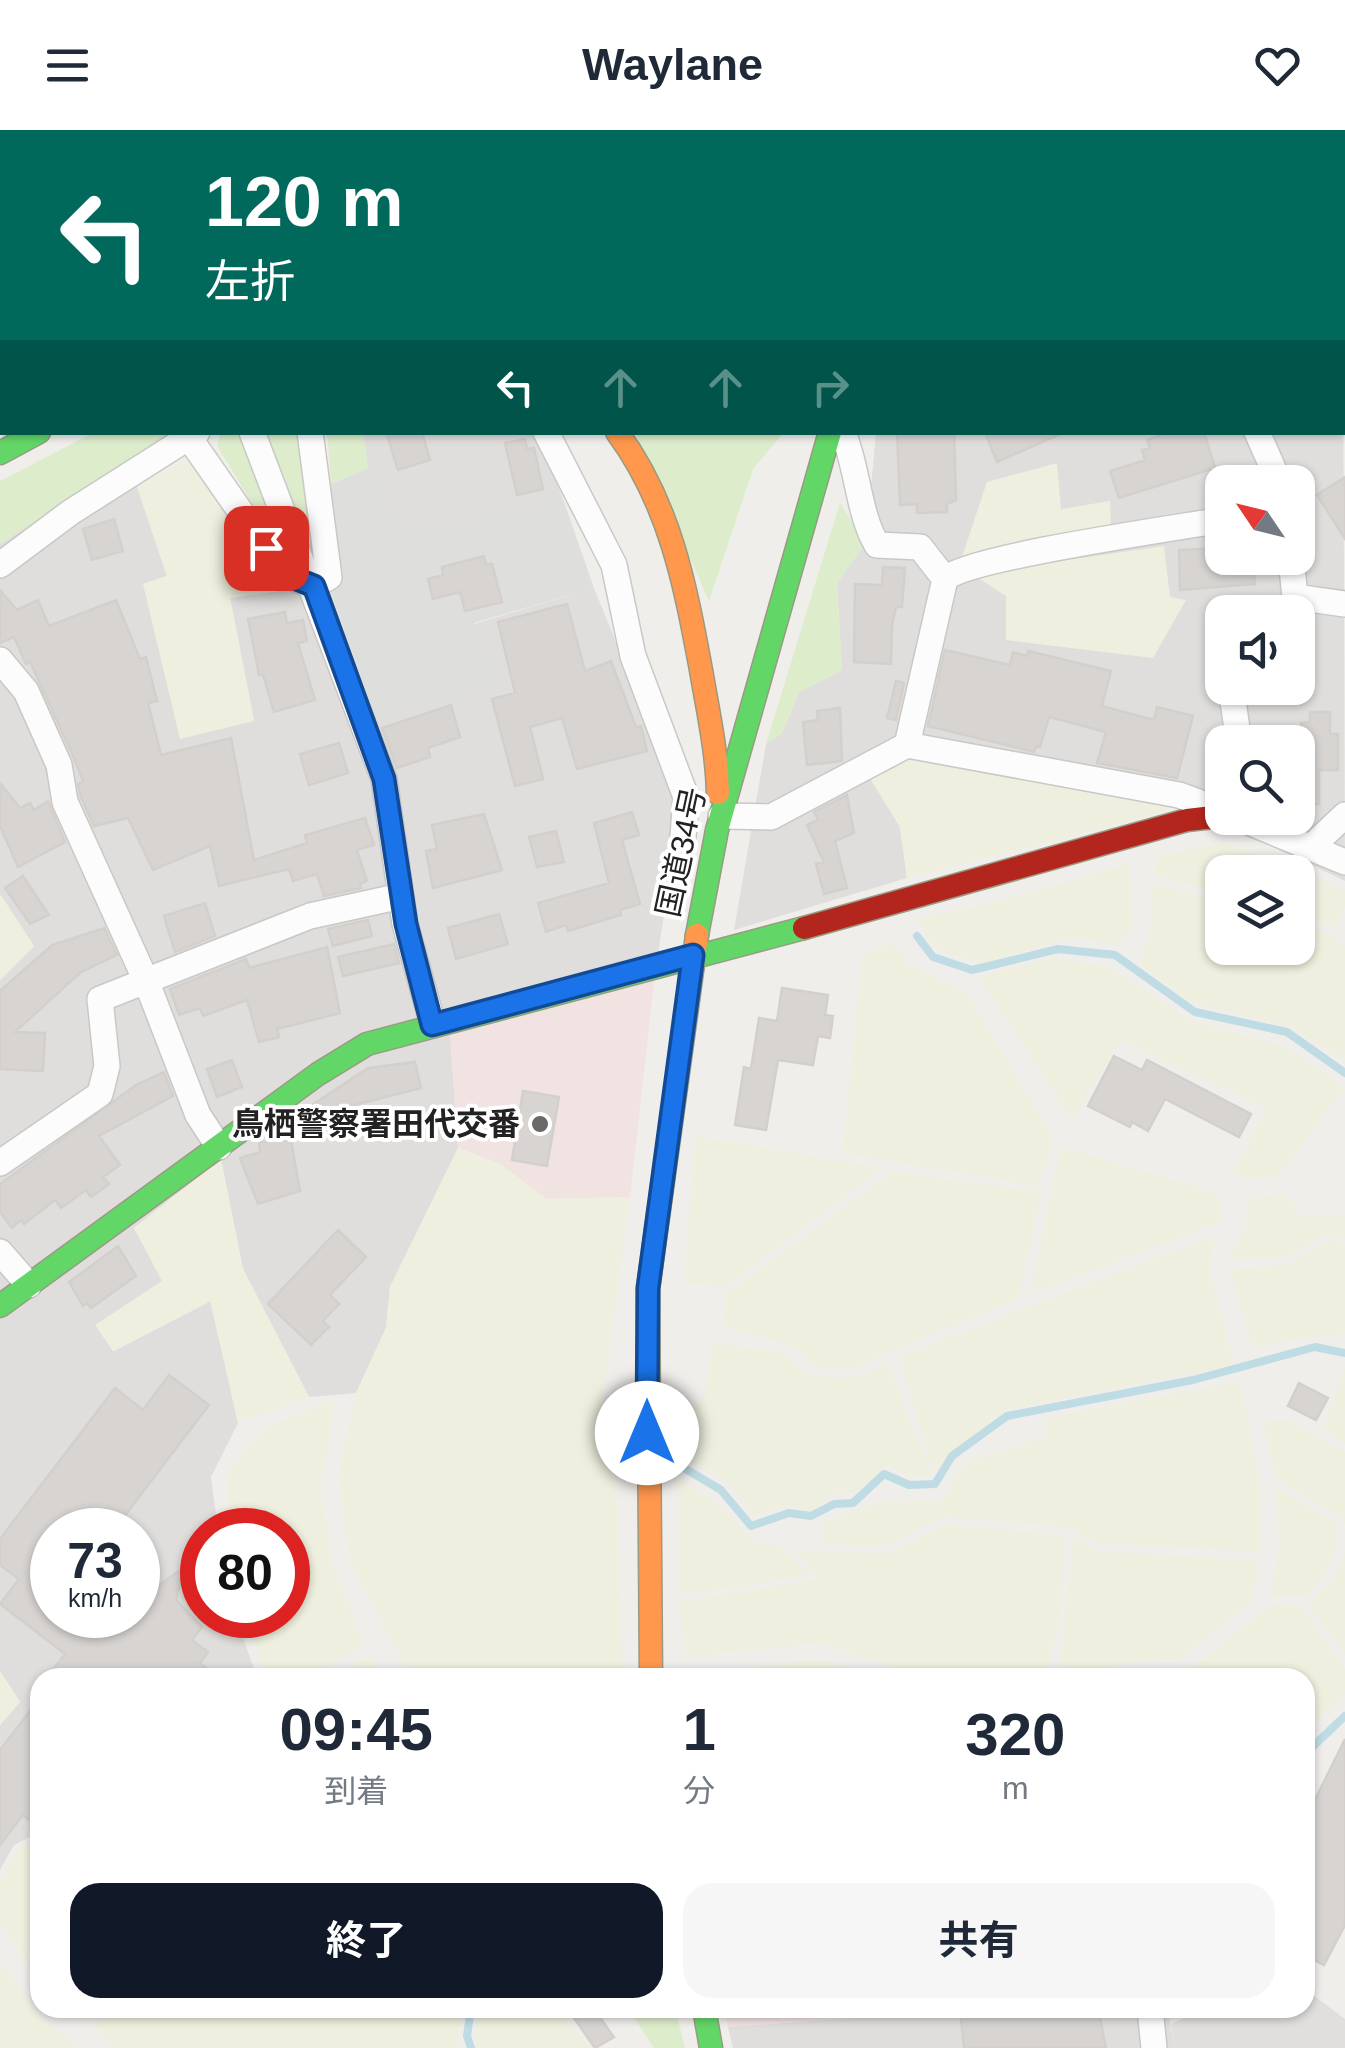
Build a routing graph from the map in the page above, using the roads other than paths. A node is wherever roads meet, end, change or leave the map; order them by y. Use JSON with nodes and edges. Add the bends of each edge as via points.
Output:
{"nodes":[{"id":1,"x":33,"y":435,"type":"edge"},
{"id":2,"x":310,"y":435,"type":"edge"},
{"id":3,"x":548,"y":435,"type":"edge"},
{"id":4,"x":619,"y":435,"type":"edge"},
{"id":5,"x":829,"y":435,"type":"edge"},
{"id":6,"x":842,"y":435,"type":"edge"},
{"id":7,"x":844,"y":435,"type":"edge"},
{"id":8,"x":1258,"y":435,"type":"edge"},
{"id":9,"x":194,"y":436,"type":"edge"},
{"id":10,"x":253,"y":436,"type":"edge"},
{"id":11,"x":0,"y":453,"type":"edge"},
{"id":12,"x":1272,"y":465,"type":"edge"},
{"id":13,"x":1205,"y":523,"type":"edge"},
{"id":14,"x":804,"y":527,"type":"junction"},
{"id":15,"x":0,"y":565,"type":"edge"},
{"id":16,"x":946,"y":580,"type":"junction"},
{"id":17,"x":314,"y":586,"type":"junction"},
{"id":18,"x":1315,"y":604,"type":"edge"},
{"id":19,"x":1345,"y":604,"type":"edge"},
{"id":20,"x":0,"y":660,"type":"edge"},
{"id":21,"x":906,"y":745,"type":"junction"},
{"id":22,"x":1205,"y":807,"type":"edge"},
{"id":23,"x":1345,"y":816,"type":"edge"},
{"id":24,"x":1205,"y":818,"type":"edge"},
{"id":25,"x":719,"y":823,"type":"junction"},
{"id":26,"x":1284,"y":835,"type":"edge"},
{"id":27,"x":684,"y":836,"type":"dead end"},
{"id":28,"x":1312,"y":846,"type":"junction"},
{"id":29,"x":1345,"y":862,"type":"edge"},
{"id":30,"x":401,"y":896,"type":"junction"},
{"id":31,"x":693,"y":955,"type":"junction"},
{"id":32,"x":148,"y":983,"type":"junction"},
{"id":33,"x":432,"y":1025,"type":"junction"},
{"id":34,"x":219,"y":1146,"type":"junction"},
{"id":35,"x":0,"y":1163,"type":"edge"},
{"id":36,"x":0,"y":1252,"type":"edge"},
{"id":37,"x":29,"y":1284,"type":"junction"},
{"id":38,"x":0,"y":1306,"type":"edge"},
{"id":39,"x":650,"y":1668,"type":"edge"},
{"id":40,"x":706,"y":2018,"type":"edge"},
{"id":41,"x":1151,"y":2018,"type":"edge"},
{"id":42,"x":712,"y":2048,"type":"edge"},
{"id":43,"x":1154,"y":2048,"type":"edge"}],
"edges":[{"from":1,"to":11,"type":"main road"},
{"from":2,"to":17,"type":"street","via":[[329,577]]},
{"from":3,"to":27,"type":"street","via":[[614,565],[633,656],[686,797]]},
{"from":4,"to":25,"type":"main road","via":[[654,486],[677,547],[714,746]]},
{"from":5,"to":14,"type":"main road","name":"国道34号"},
{"from":6,"to":14,"type":"main road","name":"国道34号"},
{"from":7,"to":16,"type":"street","via":[[877,545],[920,547]]},
{"from":8,"to":12,"type":"street"},
{"from":9,"to":15,"type":"street"},
{"from":9,"to":17,"type":"street","via":[[284,574]]},
{"from":10,"to":17,"type":"street"},
{"from":13,"to":16,"type":"street","via":[[1007,559]]},
{"from":14,"to":25,"type":"main road","name":"国道34号"},
{"from":16,"to":21,"type":"street"},
{"from":17,"to":30,"type":"street","via":[[384,779]]},
{"from":18,"to":19,"type":"street"},
{"from":20,"to":32,"type":"street","via":[[26,691],[59,765],[64,802]]},
{"from":21,"to":22,"type":"street","via":[[1179,795]]},
{"from":21,"to":25,"type":"street","via":[[771,816]]},
{"from":23,"to":28,"type":"street"},
{"from":24,"to":31,"type":"main road"},
{"from":25,"to":31,"type":"main road","name":"国道34号"},
{"from":26,"to":28,"type":"street"},
{"from":28,"to":29,"type":"street"},
{"from":30,"to":32,"type":"street","via":[[310,916]]},
{"from":30,"to":33,"type":"street"},
{"from":31,"to":33,"type":"main road"},
{"from":31,"to":39,"type":"main road","name":"国道34号","via":[[648,1288]]},
{"from":32,"to":34,"type":"street","via":[[198,1114]]},
{"from":32,"to":35,"type":"street","via":[[100,1000],[107,1066],[100,1094]]},
{"from":33,"to":34,"type":"main road","via":[[367,1044]]},
{"from":34,"to":37,"type":"main road"},
{"from":36,"to":37,"type":"street"},
{"from":37,"to":38,"type":"main road"},
{"from":40,"to":42,"type":"main road"},
{"from":41,"to":43,"type":"street"}]}
